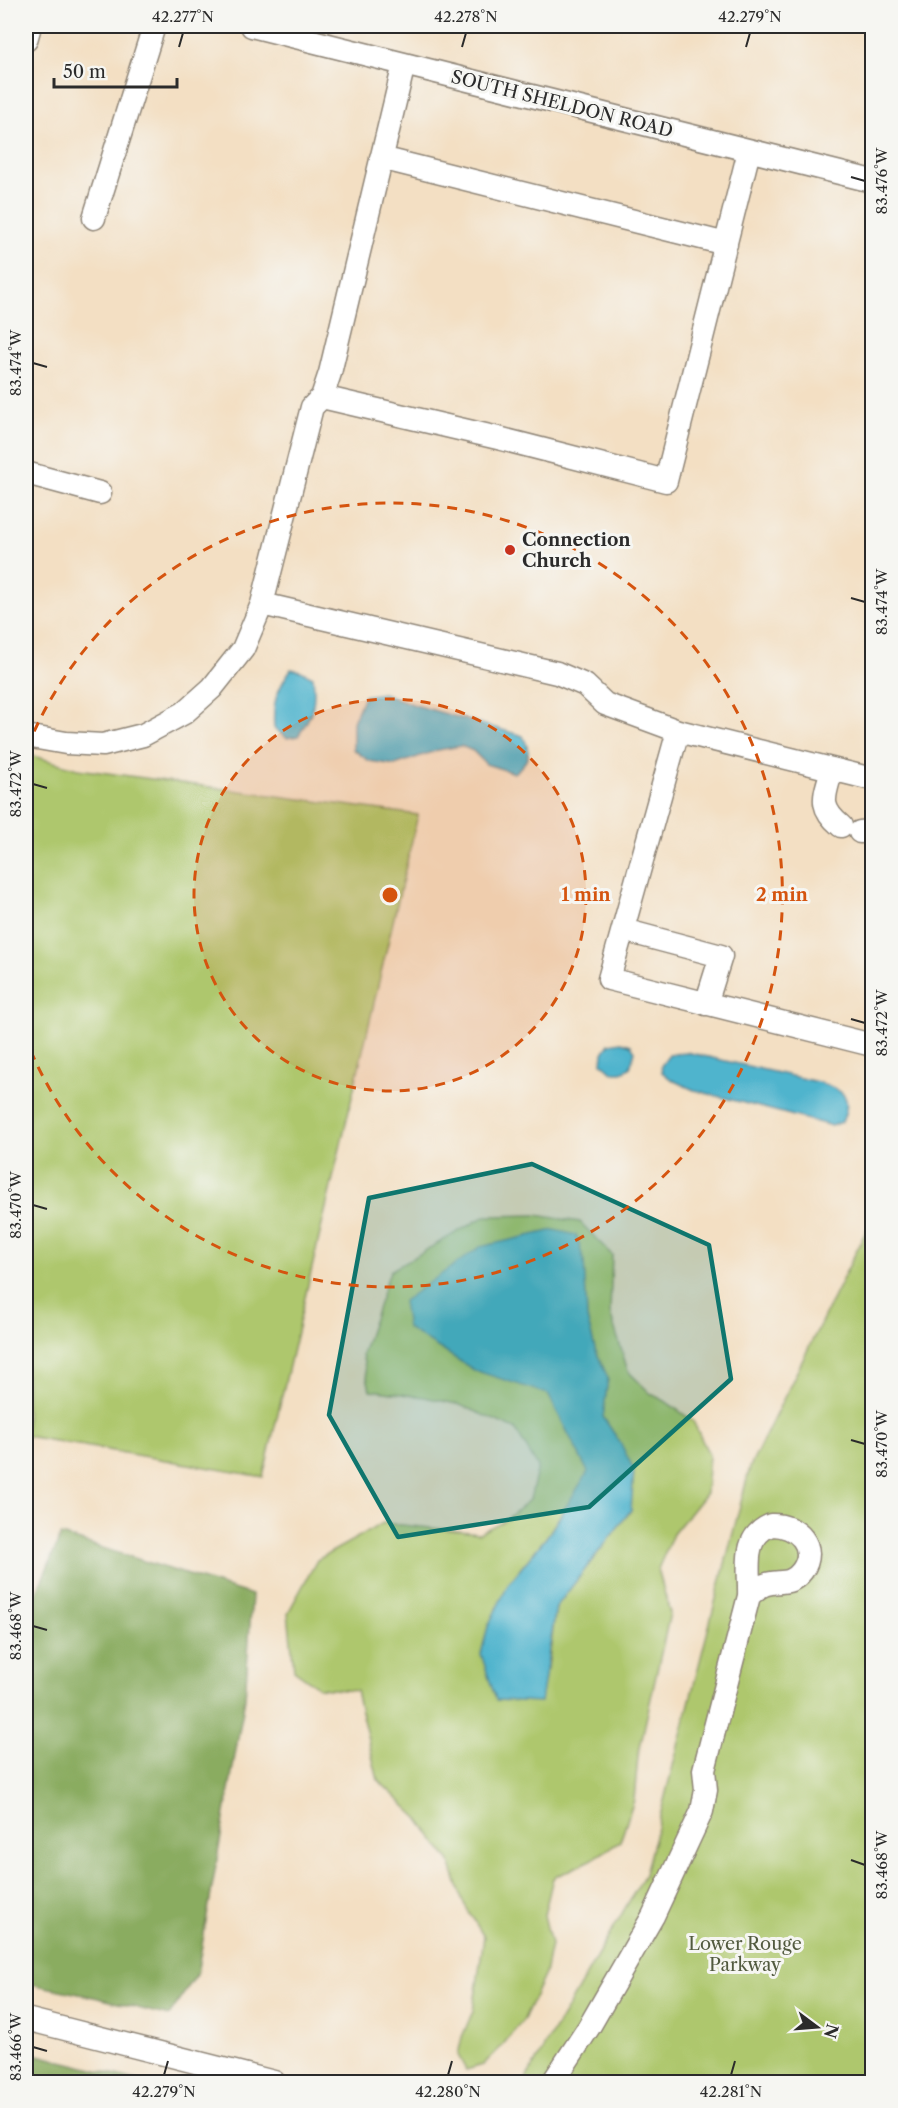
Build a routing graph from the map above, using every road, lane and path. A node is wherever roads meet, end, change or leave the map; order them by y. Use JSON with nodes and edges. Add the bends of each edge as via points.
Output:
{"nodes":[{"id":1,"x":30,"y":26,"type":"edge"},
{"id":2,"x":154,"y":26,"type":"edge"},
{"id":3,"x":252,"y":26,"type":"edge"},
{"id":4,"x":26,"y":40,"type":"edge"},
{"id":5,"x":404,"y":64,"type":"junction"},
{"id":6,"x":749,"y":151,"type":"junction"},
{"id":7,"x":381,"y":158,"type":"junction"},
{"id":8,"x":873,"y":181,"type":"edge"},
{"id":9,"x":94,"y":218,"type":"dead end"},
{"id":10,"x":726,"y":244,"type":"junction"},
{"id":11,"x":322,"y":397,"type":"junction"},
{"id":12,"x":26,"y":473,"type":"edge"},
{"id":13,"x":100,"y":492,"type":"dead end"},
{"id":14,"x":262,"y":604,"type":"junction"},
{"id":15,"x":678,"y":731,"type":"junction"},
{"id":16,"x":26,"y":736,"type":"edge"},
{"id":17,"x":832,"y":769,"type":"junction"},
{"id":18,"x":873,"y":779,"type":"edge"},
{"id":19,"x":858,"y":830,"type":"edge"},
{"id":20,"x":623,"y":930,"type":"junction"},
{"id":21,"x":706,"y":1004,"type":"junction"},
{"id":22,"x":873,"y":1045,"type":"edge"},
{"id":23,"x":749,"y":1596,"type":"dead end"},
{"id":24,"x":26,"y":2019,"type":"edge"},
{"id":25,"x":274,"y":2082,"type":"edge"},
{"id":26,"x":553,"y":2082,"type":"edge"}],
"edges":[{"from":1,"to":4,"type":"street"},
{"from":2,"to":9,"type":"street"},
{"from":3,"to":5,"type":"street","name":"SOUTH SHELDON ROAD"},
{"from":5,"to":6,"type":"street","name":"SOUTH SHELDON ROAD"},
{"from":5,"to":7,"type":"street"},
{"from":6,"to":8,"type":"street","name":"SOUTH SHELDON ROAD"},
{"from":6,"to":10,"type":"street"},
{"from":7,"to":10,"type":"street"},
{"from":7,"to":11,"type":"street"},
{"from":10,"to":11,"type":"street","via":[[666,481]]},
{"from":11,"to":14,"type":"street","via":[[312,407]]},
{"from":12,"to":13,"type":"street"},
{"from":14,"to":15,"type":"street","via":[[557,673],[585,685],[605,704]]},
{"from":14,"to":16,"type":"street","via":[[243,649],[212,688],[184,713],[143,735],[103,745]]},
{"from":15,"to":17,"type":"street"},
{"from":15,"to":20,"type":"street"},
{"from":17,"to":18,"type":"street"},
{"from":17,"to":19,"type":"street","via":[[825,799],[827,814]]},
{"from":20,"to":21,"type":"street","via":[[609,979]]},
{"from":20,"to":21,"type":"street","via":[[721,956]]},
{"from":21,"to":22,"type":"street"},
{"from":23,"to":26,"type":"street","via":[[704,1770],[702,1811],[653,1916]]},
{"from":24,"to":25,"type":"street"}]}
